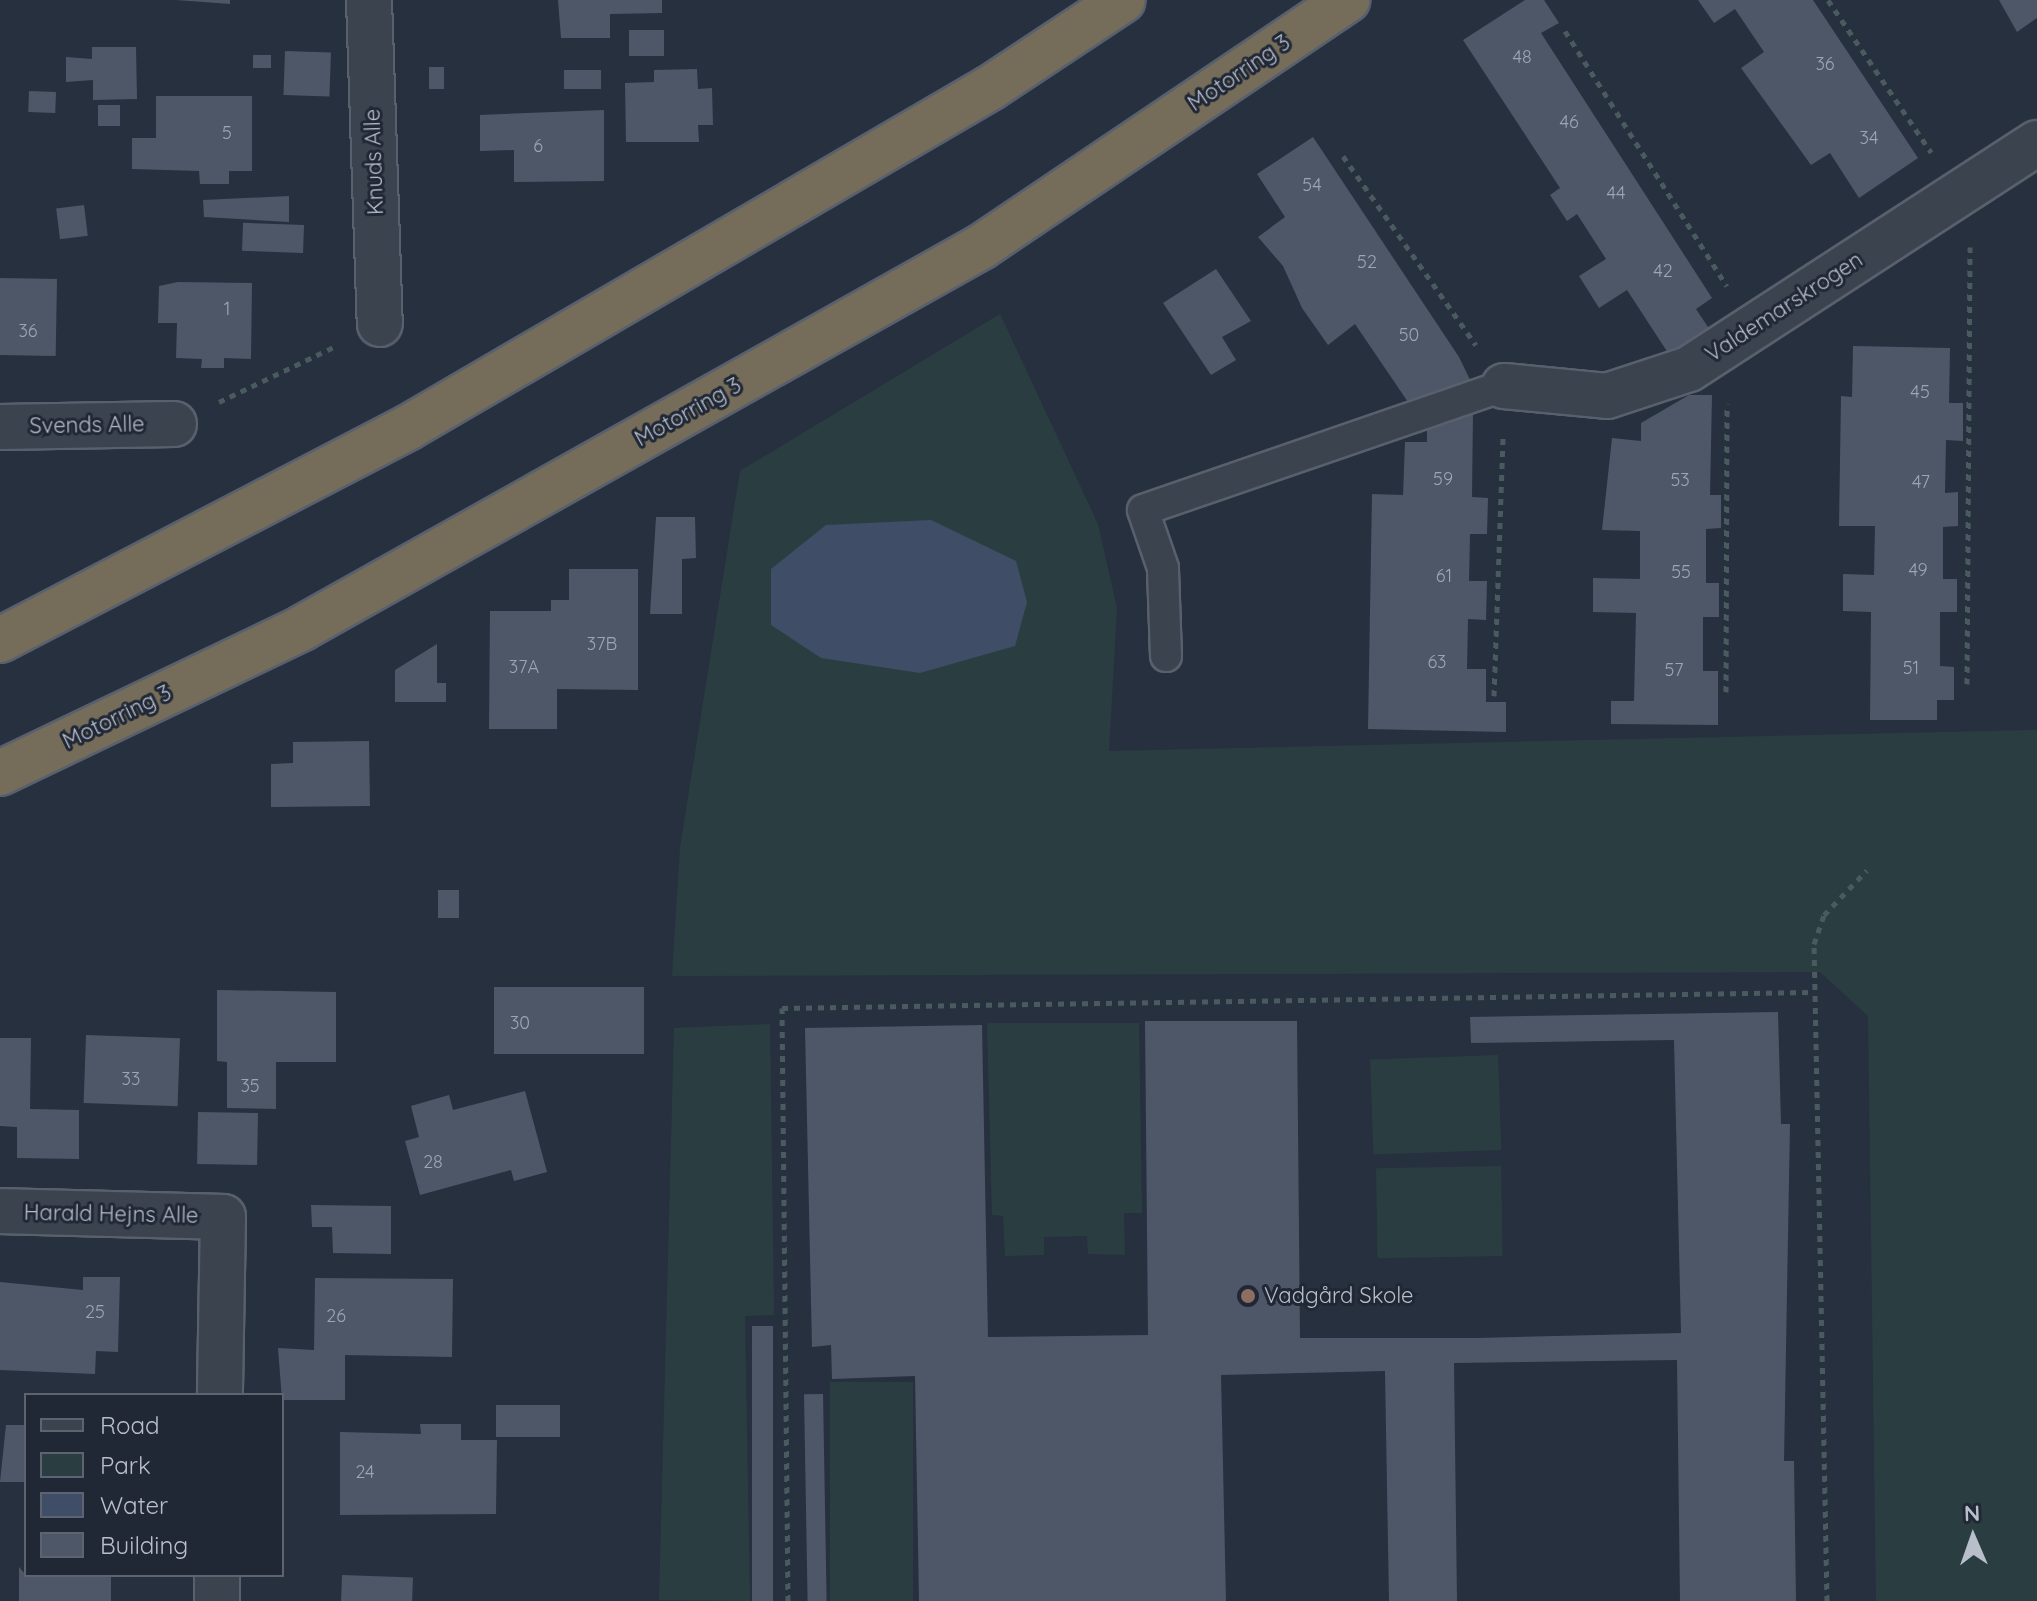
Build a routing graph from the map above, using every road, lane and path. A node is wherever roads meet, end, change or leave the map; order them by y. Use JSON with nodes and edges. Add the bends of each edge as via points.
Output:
{"nodes":[{"id":1,"x":369,"y":0,"type":"edge"},
{"id":2,"x":1123,"y":0,"type":"edge"},
{"id":3,"x":1347,"y":0,"type":"edge"},
{"id":4,"x":1828,"y":0,"type":"edge"},
{"id":5,"x":1565,"y":31,"type":"dead end"},
{"id":6,"x":2037,"y":143,"type":"edge"},
{"id":7,"x":1343,"y":156,"type":"dead end"},
{"id":8,"x":1960,"y":194,"type":"junction"},
{"id":9,"x":380,"y":324,"type":"joint"},
{"id":10,"x":1740,"y":335,"type":"junction"},
{"id":11,"x":1504,"y":386,"type":"junction"},
{"id":12,"x":174,"y":424,"type":"joint"},
{"id":13,"x":0,"y":427,"type":"edge"},
{"id":14,"x":0,"y":640,"type":"edge"},
{"id":15,"x":1166,"y":656,"type":"dead end"},
{"id":16,"x":1967,"y":684,"type":"dead end"},
{"id":17,"x":1726,"y":692,"type":"dead end"},
{"id":18,"x":1494,"y":696,"type":"dead end"},
{"id":19,"x":0,"y":773,"type":"edge"},
{"id":20,"x":1867,"y":870,"type":"dead end"},
{"id":21,"x":1814,"y":992,"type":"junction"},
{"id":22,"x":0,"y":1211,"type":"edge"},
{"id":23,"x":220,"y":1393,"type":"edge"},
{"id":24,"x":217,"y":1577,"type":"edge"},
{"id":25,"x":217,"y":1601,"type":"edge"},
{"id":26,"x":788,"y":1601,"type":"edge"},
{"id":27,"x":1827,"y":1601,"type":"edge"}],
"edges":[{"from":1,"to":9,"type":"street","name":"Knuds Alle"},
{"from":2,"to":14,"type":"highway","via":[[990,88],[409,427]]},
{"from":3,"to":19,"type":"highway","name":"Motorring 3","via":[[981,247],[302,628]]},
{"from":4,"to":8,"type":"path"},
{"from":5,"to":10,"type":"path"},
{"from":6,"to":8,"type":"street","name":"Valdemarskrogen"},
{"from":7,"to":11,"type":"path"},
{"from":8,"to":10,"type":"street","name":"Valdemarskrogen"},
{"from":8,"to":16,"type":"path","via":[[1970,226]]},
{"from":9,"to":12,"type":"path"},
{"from":10,"to":11,"type":"street","name":"Valdemarskrogen","via":[[1689,369],[1607,396]]},
{"from":10,"to":17,"type":"path"},
{"from":11,"to":15,"type":"lane","via":[[1143,510],[1163,568]]},
{"from":11,"to":18,"type":"path"},
{"from":12,"to":13,"type":"street","name":"Svends Alle"},
{"from":20,"to":21,"type":"path","via":[[1824,915],[1814,944]]},
{"from":21,"to":26,"type":"path","via":[[782,1008]]},
{"from":21,"to":27,"type":"path"},
{"from":22,"to":23,"type":"street","name":"Harald Hejns Alle","via":[[223,1217]]},
{"from":24,"to":25,"type":"street"}]}
